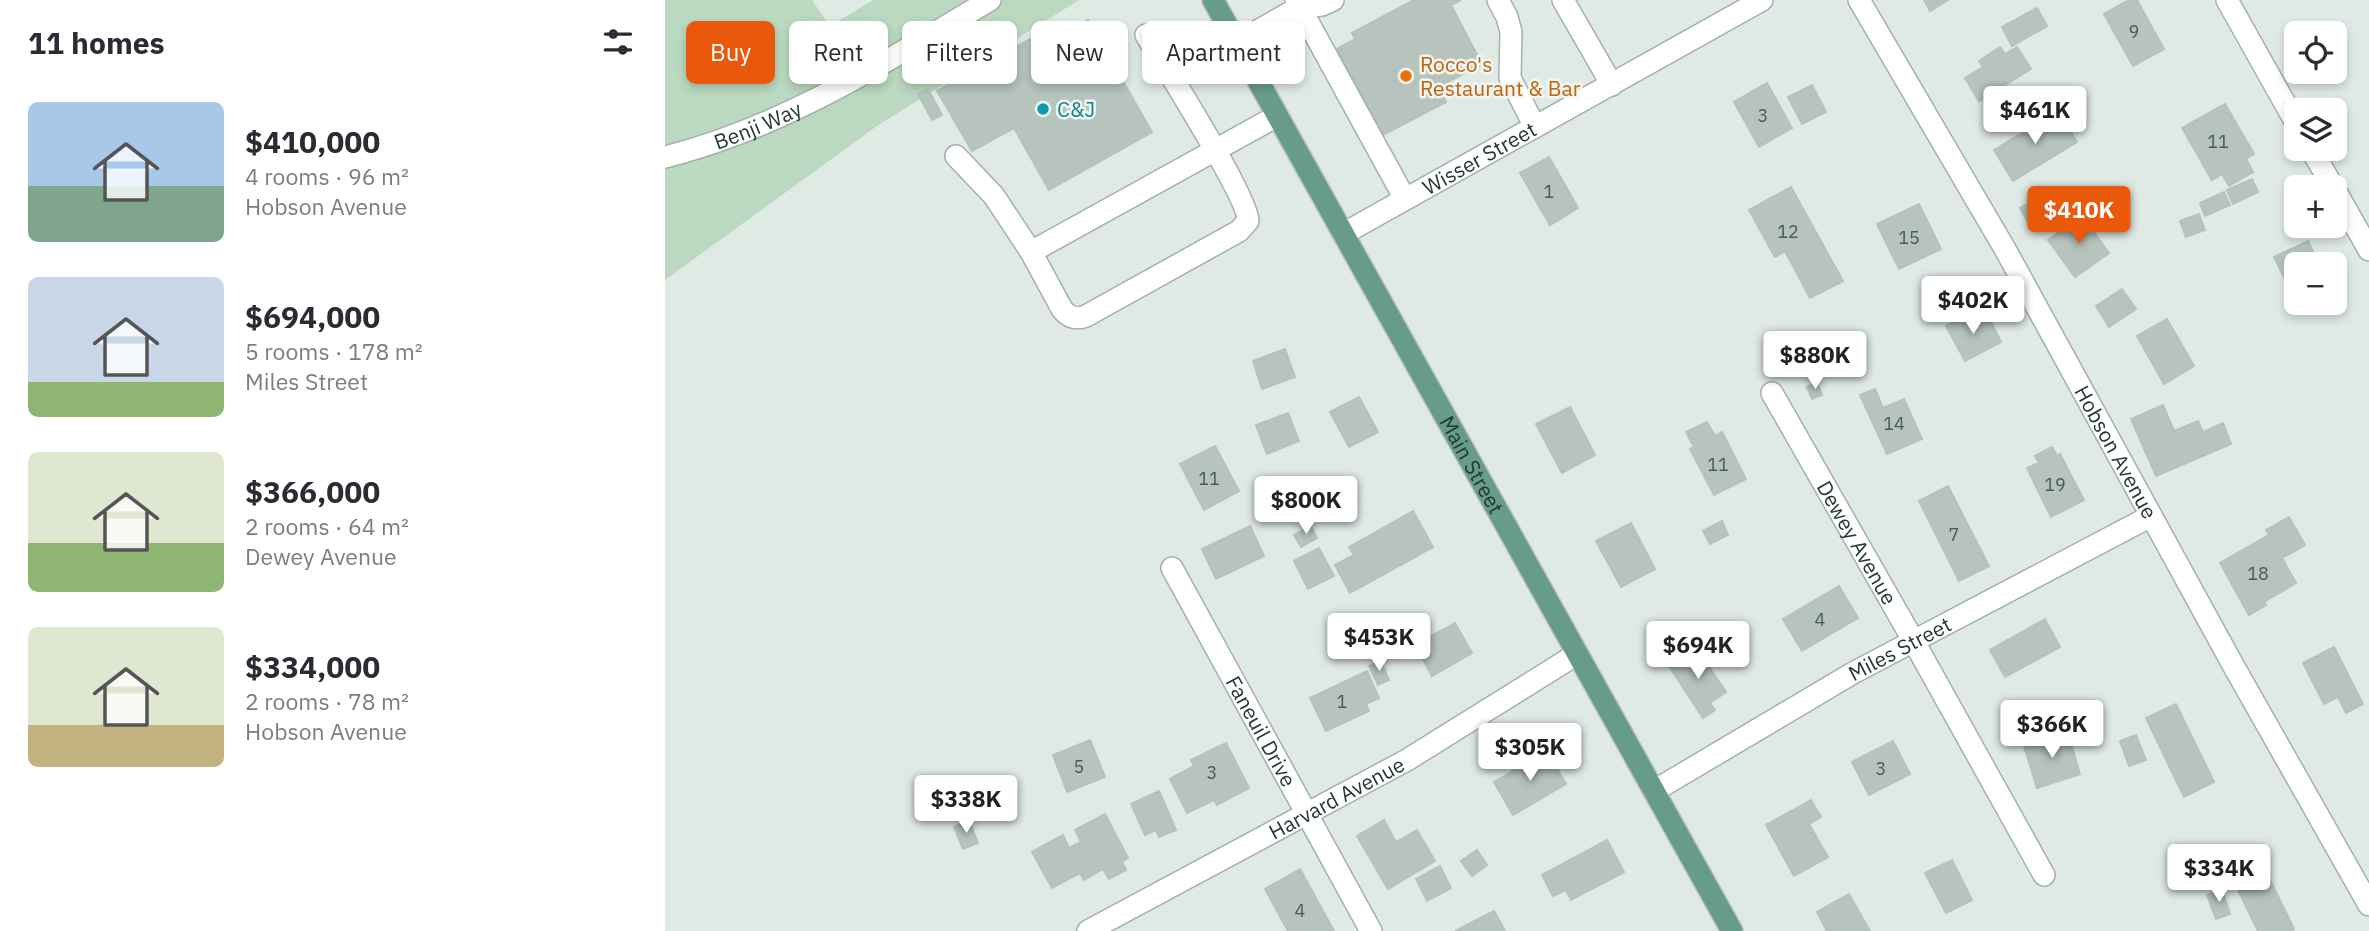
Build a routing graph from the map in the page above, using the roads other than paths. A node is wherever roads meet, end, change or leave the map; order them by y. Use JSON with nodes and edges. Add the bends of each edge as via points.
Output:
{"nodes":[{"id":1,"x":990,"y":0,"type":"edge"},
{"id":2,"x":1213,"y":0,"type":"edge"},
{"id":3,"x":1333,"y":0,"type":"edge"},
{"id":4,"x":1498,"y":0,"type":"edge"},
{"id":5,"x":1563,"y":0,"type":"edge"},
{"id":6,"x":1762,"y":0,"type":"edge"},
{"id":7,"x":1859,"y":0,"type":"edge"},
{"id":8,"x":2227,"y":0,"type":"edge"},
{"id":9,"x":1298,"y":4,"type":"edge"},
{"id":10,"x":1224,"y":21,"type":"edge"},
{"id":11,"x":1271,"y":21,"type":"edge"},
{"id":12,"x":1176,"y":84,"type":"edge"},
{"id":13,"x":1259,"y":84,"type":"edge"},
{"id":14,"x":1612,"y":85,"type":"junction"},
{"id":15,"x":2284,"y":102,"type":"edge"},
{"id":16,"x":1277,"y":116,"type":"junction"},
{"id":17,"x":1535,"y":127,"type":"junction"},
{"id":18,"x":1215,"y":150,"type":"junction"},
{"id":19,"x":956,"y":156,"type":"dead end"},
{"id":20,"x":665,"y":157,"type":"edge"},
{"id":21,"x":1405,"y":199,"type":"junction"},
{"id":22,"x":2347,"y":212,"type":"edge"},
{"id":23,"x":1343,"y":234,"type":"junction"},
{"id":24,"x":2369,"y":250,"type":"edge"},
{"id":25,"x":1031,"y":252,"type":"junction"},
{"id":26,"x":1772,"y":393,"type":"dead end"},
{"id":27,"x":2151,"y":516,"type":"junction"},
{"id":28,"x":1172,"y":568,"type":"dead end"},
{"id":29,"x":1913,"y":640,"type":"junction"},
{"id":30,"x":1577,"y":654,"type":"junction"},
{"id":31,"x":1654,"y":791,"type":"junction"},
{"id":32,"x":1305,"y":814,"type":"junction"},
{"id":33,"x":2044,"y":875,"type":"dead end"},
{"id":34,"x":2369,"y":905,"type":"edge"},
{"id":35,"x":1088,"y":931,"type":"edge"},
{"id":36,"x":1371,"y":931,"type":"edge"},
{"id":37,"x":1732,"y":931,"type":"edge"}],
"edges":[{"from":1,"to":20,"type":"street","name":"Benji Way","via":[[811,102],[742,133]]},
{"from":2,"to":10,"type":"main road","name":"Main Street"},
{"from":3,"to":9,"type":"street","via":[[1322,5]]},
{"from":4,"to":17,"type":"street","via":[[1511,32],[1510,78]]},
{"from":5,"to":14,"type":"street"},
{"from":6,"to":14,"type":"street","name":"Wisser Street"},
{"from":7,"to":27,"type":"street","name":"Hobson Avenue","via":[[2005,249]]},
{"from":8,"to":15,"type":"street"},
{"from":9,"to":11,"type":"street"},
{"from":9,"to":21,"type":"street"},
{"from":12,"to":18,"type":"street"},
{"from":13,"to":16,"type":"main road","name":"Main Street"},
{"from":14,"to":17,"type":"street","name":"Wisser Street"},
{"from":16,"to":18,"type":"street"},
{"from":16,"to":23,"type":"main road","name":"Main Street"},
{"from":17,"to":21,"type":"street","name":"Wisser Street"},
{"from":18,"to":25,"type":"street"},
{"from":18,"to":25,"type":"street","via":[[1248,212],[1246,225],[1228,238],[1077,318],[1062,309]]},
{"from":19,"to":25,"type":"street","via":[[994,196]]},
{"from":21,"to":23,"type":"street","name":"Wisser Street"},
{"from":22,"to":24,"type":"street"},
{"from":23,"to":30,"type":"main road","name":"Main Street"},
{"from":26,"to":29,"type":"street","name":"Dewey Avenue"},
{"from":27,"to":29,"type":"street","name":"Miles Street"},
{"from":27,"to":34,"type":"street","name":"Hobson Avenue"},
{"from":28,"to":32,"type":"street","name":"Faneuil Drive"},
{"from":29,"to":31,"type":"street","name":"Miles Street"},
{"from":29,"to":33,"type":"street","name":"Dewey Avenue"},
{"from":30,"to":31,"type":"main road","name":"Main Street"},
{"from":30,"to":32,"type":"street","name":"Harvard Avenue","via":[[1407,760]]},
{"from":31,"to":37,"type":"main road","name":"Main Street"},
{"from":32,"to":35,"type":"street","name":"Harvard Avenue"},
{"from":32,"to":36,"type":"street","name":"Faneuil Drive"}]}
